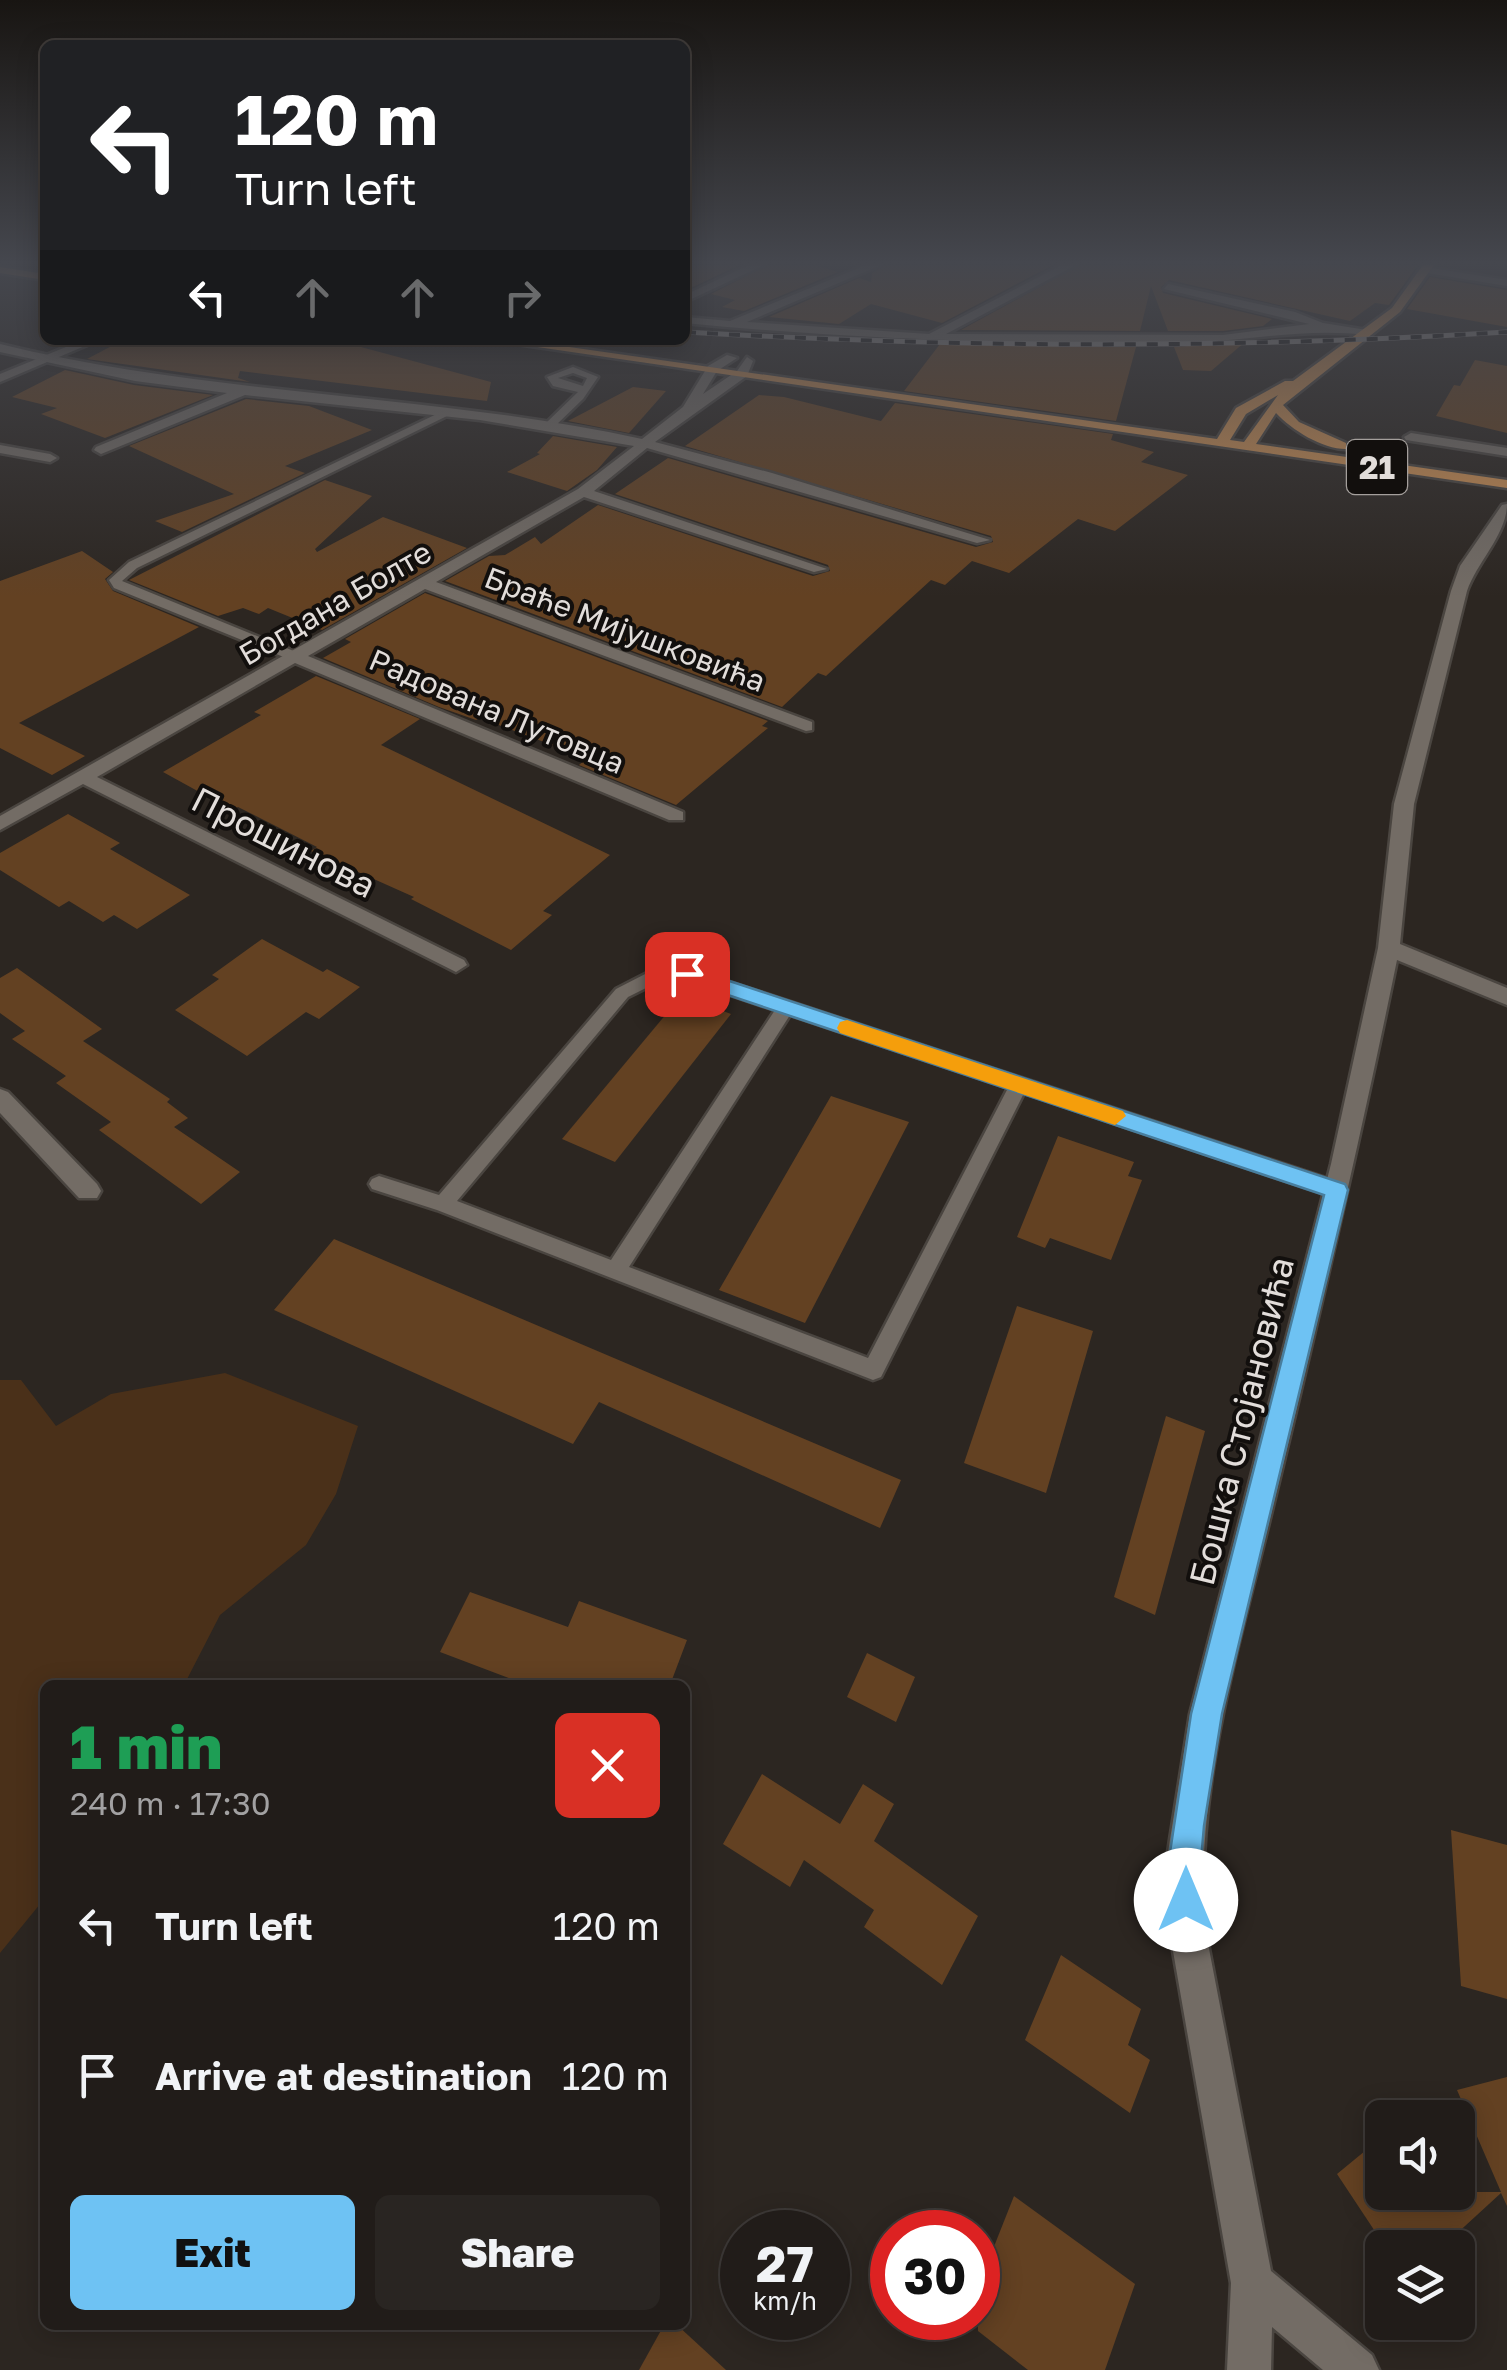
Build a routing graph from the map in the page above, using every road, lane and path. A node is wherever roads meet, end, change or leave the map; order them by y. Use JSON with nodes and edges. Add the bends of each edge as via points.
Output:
{"nodes":[{"id":1,"x":140,"y":376,"type":"edge"},
{"id":2,"x":708,"y":376,"type":"edge"},
{"id":3,"x":734,"y":376,"type":"edge"},
{"id":4,"x":803,"y":376,"type":"edge"},
{"id":5,"x":1305,"y":376,"type":"edge"},
{"id":6,"x":1302,"y":378,"type":"junction"},
{"id":7,"x":933,"y":386,"type":"dead end"},
{"id":8,"x":586,"y":390,"type":"dead end"},
{"id":9,"x":244,"y":392,"type":"junction"},
{"id":10,"x":1277,"y":407,"type":"junction"},
{"id":11,"x":685,"y":412,"type":"junction"},
{"id":12,"x":445,"y":413,"type":"junction"},
{"id":13,"x":550,"y":425,"type":"junction"},
{"id":14,"x":1411,"y":437,"type":"dead end"},
{"id":15,"x":1224,"y":438,"type":"junction"},
{"id":16,"x":1250,"y":442,"type":"junction"},
{"id":17,"x":644,"y":444,"type":"junction"},
{"id":18,"x":1341,"y":446,"type":"junction"},
{"id":19,"x":0,"y":449,"type":"edge"},
{"id":20,"x":100,"y":450,"type":"dead end"},
{"id":21,"x":1507,"y":452,"type":"edge"},
{"id":22,"x":50,"y":458,"type":"dead end"},
{"id":23,"x":1507,"y":470,"type":"edge"},
{"id":24,"x":1507,"y":484,"type":"edge"},
{"id":25,"x":583,"y":492,"type":"junction"},
{"id":26,"x":1507,"y":508,"type":"edge"},
{"id":27,"x":982,"y":540,"type":"dead end"},
{"id":28,"x":819,"y":569,"type":"dead end"},
{"id":29,"x":424,"y":584,"type":"junction"},
{"id":30,"x":296,"y":657,"type":"junction"},
{"id":31,"x":806,"y":726,"type":"dead end"},
{"id":32,"x":83,"y":777,"type":"junction"},
{"id":33,"x":676,"y":816,"type":"dead end"},
{"id":34,"x":0,"y":824,"type":"edge"},
{"id":35,"x":1389,"y":948,"type":"junction"},
{"id":36,"x":456,"y":964,"type":"dead end"},
{"id":37,"x":1507,"y":997,"type":"edge"},
{"id":38,"x":786,"y":1008,"type":"junction"},
{"id":39,"x":1019,"y":1084,"type":"junction"},
{"id":40,"x":0,"y":1098,"type":"edge"},
{"id":41,"x":379,"y":1184,"type":"dead end"},
{"id":42,"x":1337,"y":1190,"type":"junction"},
{"id":43,"x":88,"y":1191,"type":"dead end"},
{"id":44,"x":443,"y":1204,"type":"junction"},
{"id":45,"x":616,"y":1270,"type":"junction"},
{"id":46,"x":1252,"y":2283,"type":"junction"},
{"id":47,"x":1249,"y":2370,"type":"edge"},
{"id":48,"x":1357,"y":2370,"type":"edge"}],
"edges":[{"from":1,"to":9,"type":"street"},
{"from":2,"to":11,"type":"street","name":"Богдана Болте"},
{"from":3,"to":11,"type":"street","name":"Богдана Болте"},
{"from":4,"to":15,"type":"main road"},
{"from":5,"to":6,"type":"main road"},
{"from":6,"to":10,"type":"main road"},
{"from":6,"to":15,"type":"main road","via":[[1242,410]]},
{"from":7,"to":15,"type":"main road"},
{"from":8,"to":13,"type":"lane"},
{"from":9,"to":12,"type":"street"},
{"from":9,"to":20,"type":"street"},
{"from":10,"to":16,"type":"main road"},
{"from":10,"to":18,"type":"main road","via":[[1294,425]]},
{"from":11,"to":17,"type":"street","name":"Богдана Болте"},
{"from":12,"to":13,"type":"street"},
{"from":12,"to":30,"type":"lane","via":[[133,565],[115,580]]},
{"from":13,"to":17,"type":"street"},
{"from":14,"to":21,"type":"street"},
{"from":15,"to":16,"type":"main road","number":"21"},
{"from":16,"to":18,"type":"main road","number":"21"},
{"from":16,"to":24,"type":"main road","number":"21"},
{"from":17,"to":25,"type":"street","name":"Богдана Болте"},
{"from":17,"to":27,"type":"street"},
{"from":18,"to":23,"type":"main road","number":"21"},
{"from":19,"to":22,"type":"street"},
{"from":25,"to":28,"type":"street"},
{"from":25,"to":29,"type":"street","name":"Богдана Болте"},
{"from":26,"to":35,"type":"street","name":"Бошка Стојановића","via":[[1459,591],[1404,804]]},
{"from":29,"to":30,"type":"street","name":"Богдана Болте"},
{"from":29,"to":31,"type":"street","name":"Браће Мијушковића"},
{"from":30,"to":32,"type":"street","name":"Богдана Болте"},
{"from":30,"to":33,"type":"street","name":"Радована Лутовца"},
{"from":32,"to":34,"type":"street","name":"Богдана Болте"},
{"from":32,"to":36,"type":"street","name":"Прошинова"},
{"from":35,"to":37,"type":"street"},
{"from":35,"to":42,"type":"street","name":"Бошка Стојановића"},
{"from":38,"to":39,"type":"lane"},
{"from":38,"to":44,"type":"lane","via":[[687,974],[657,974],[622,993]]},
{"from":38,"to":45,"type":"lane"},
{"from":39,"to":42,"type":"lane"},
{"from":39,"to":45,"type":"lane","via":[[873,1370]]},
{"from":40,"to":43,"type":"street"},
{"from":41,"to":44,"type":"lane"},
{"from":42,"to":46,"type":"street","name":"Бошка Стојановића","via":[[1206,1714],[1184,1872],[1187,1928]]},
{"from":44,"to":45,"type":"lane"},
{"from":46,"to":47,"type":"street","name":"Бошка Стојановића"},
{"from":46,"to":48,"type":"street"}]}
